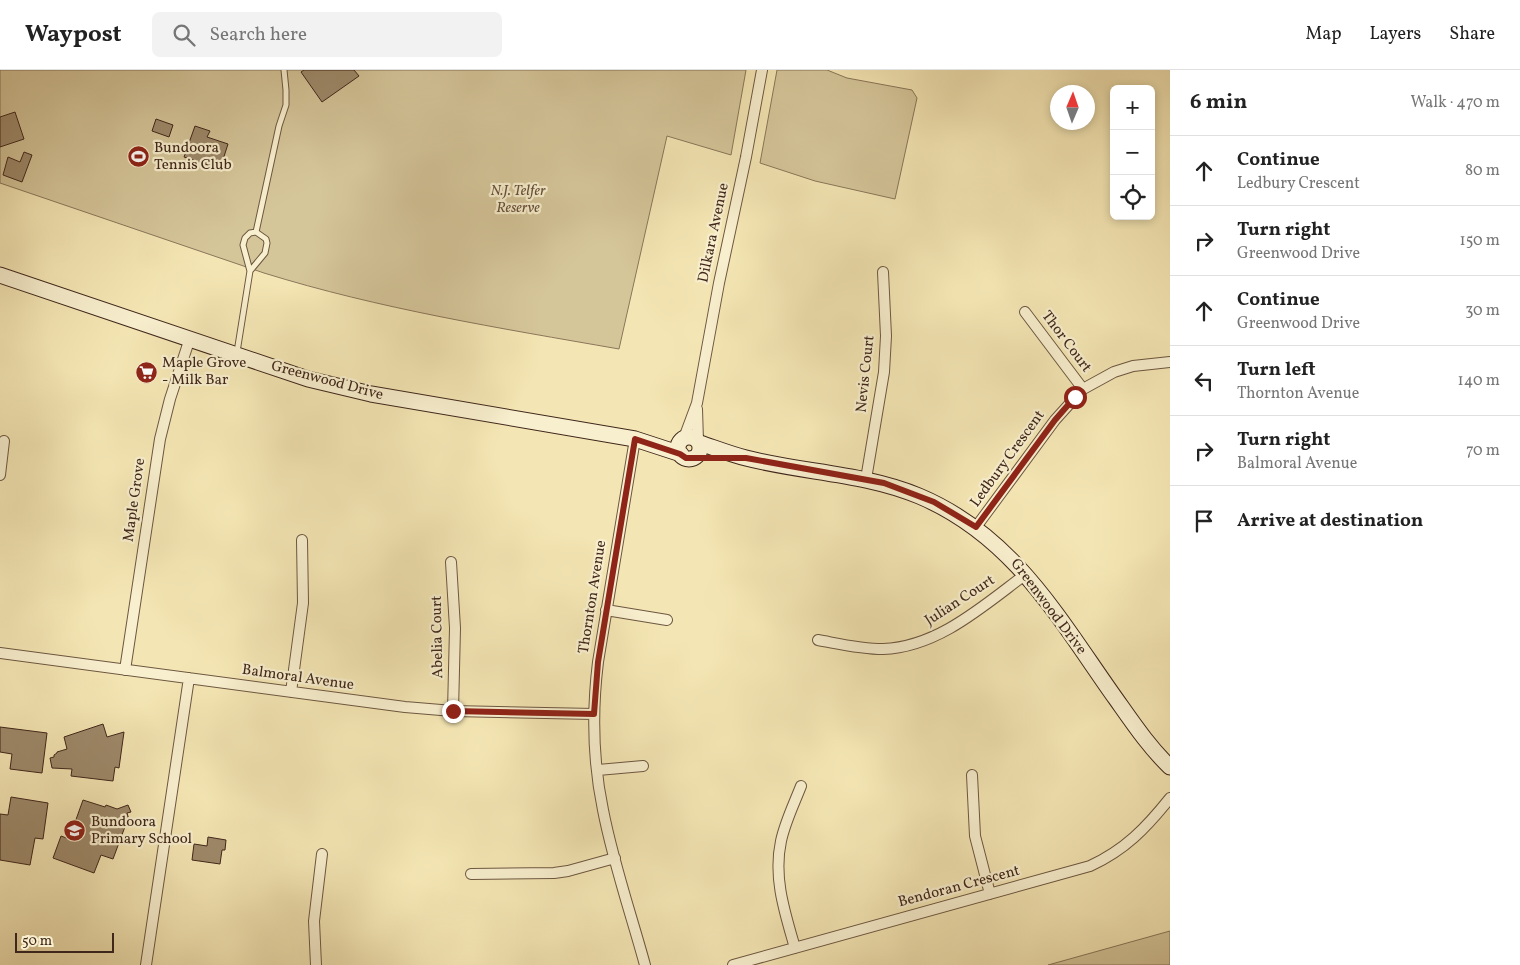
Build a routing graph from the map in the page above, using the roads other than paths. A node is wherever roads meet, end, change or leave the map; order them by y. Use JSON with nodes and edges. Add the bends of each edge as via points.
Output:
{"nodes":[{"id":1,"x":284,"y":70,"type":"edge"},
{"id":2,"x":762,"y":70,"type":"edge"},
{"id":3,"x":256,"y":232,"type":"junction"},
{"id":4,"x":250,"y":272,"type":"junction"},
{"id":5,"x":883,"y":272,"type":"dead end"},
{"id":6,"x":0,"y":275,"type":"edge"},
{"id":7,"x":1025,"y":312,"type":"dead end"},
{"id":8,"x":190,"y":338,"type":"junction"},
{"id":9,"x":237,"y":355,"type":"junction"},
{"id":10,"x":1170,"y":362,"type":"edge"},
{"id":11,"x":1083,"y":389,"type":"junction"},
{"id":12,"x":635,"y":439,"type":"junction"},
{"id":13,"x":4,"y":441,"type":"dead end"},
{"id":14,"x":690,"y":445,"type":"junction"},
{"id":15,"x":0,"y":474,"type":"edge"},
{"id":16,"x":866,"y":479,"type":"junction"},
{"id":17,"x":976,"y":527,"type":"junction"},
{"id":18,"x":302,"y":540,"type":"dead end"},
{"id":19,"x":451,"y":562,"type":"dead end"},
{"id":20,"x":1026,"y":574,"type":"junction"},
{"id":21,"x":606,"y":610,"type":"junction"},
{"id":22,"x":667,"y":620,"type":"dead end"},
{"id":23,"x":818,"y":640,"type":"dead end"},
{"id":24,"x":0,"y":653,"type":"edge"},
{"id":25,"x":126,"y":670,"type":"junction"},
{"id":26,"x":189,"y":678,"type":"junction"},
{"id":27,"x":291,"y":692,"type":"junction"},
{"id":28,"x":453,"y":711,"type":"junction"},
{"id":29,"x":594,"y":714,"type":"junction"},
{"id":30,"x":643,"y":766,"type":"dead end"},
{"id":31,"x":1170,"y":767,"type":"edge"},
{"id":32,"x":598,"y":770,"type":"junction"},
{"id":33,"x":972,"y":775,"type":"dead end"},
{"id":34,"x":801,"y":786,"type":"dead end"},
{"id":35,"x":1170,"y":798,"type":"edge"},
{"id":36,"x":322,"y":854,"type":"dead end"},
{"id":37,"x":615,"y":858,"type":"junction"},
{"id":38,"x":471,"y":874,"type":"dead end"},
{"id":39,"x":990,"y":894,"type":"junction"},
{"id":40,"x":795,"y":948,"type":"junction"},
{"id":41,"x":146,"y":965,"type":"edge"},
{"id":42,"x":316,"y":965,"type":"edge"},
{"id":43,"x":645,"y":965,"type":"edge"},
{"id":44,"x":733,"y":965,"type":"edge"}],
"edges":[{"from":1,"to":3,"type":"lane","via":[[286,105]]},
{"from":2,"to":14,"type":"street","name":"Dilkara Avenue","via":[[717,291]]},
{"from":3,"to":4,"type":"lane","via":[[250,233],[242,244]]},
{"from":3,"to":4,"type":"lane","via":[[266,239],[267,248]]},
{"from":4,"to":9,"type":"lane"},
{"from":5,"to":16,"type":"street","name":"Nevis Court","via":[[884,372]]},
{"from":6,"to":8,"type":"street","name":"Greenwood Drive"},
{"from":7,"to":11,"type":"street","name":"Thor Court"},
{"from":8,"to":9,"type":"street","name":"Greenwood Drive"},
{"from":8,"to":25,"type":"street","name":"Maple Grove","via":[[159,446]]},
{"from":9,"to":12,"type":"street","name":"Greenwood Drive","via":[[349,389]]},
{"from":10,"to":11,"type":"street","name":"Ledbury Crescent","via":[[1133,366]]},
{"from":11,"to":17,"type":"street","name":"Ledbury Crescent","via":[[1055,420]]},
{"from":12,"to":14,"type":"street","name":"Greenwood Drive"},
{"from":12,"to":21,"type":"street","name":"Thornton Avenue"},
{"from":13,"to":15,"type":"street"},
{"from":14,"to":16,"type":"street","name":"Greenwood Drive"},
{"from":16,"to":17,"type":"street","name":"Greenwood Drive","via":[[919,496]]},
{"from":17,"to":20,"type":"street","name":"Greenwood Drive"},
{"from":18,"to":27,"type":"street","via":[[303,603]]},
{"from":19,"to":28,"type":"street","name":"Abelia Court","via":[[455,628]]},
{"from":20,"to":23,"type":"street","name":"Julian Court","via":[[953,626],[926,640],[883,649]]},
{"from":20,"to":31,"type":"street","name":"Greenwood Drive","via":[[1136,727]]},
{"from":21,"to":22,"type":"street"},
{"from":21,"to":29,"type":"street","name":"Thornton Avenue"},
{"from":24,"to":25,"type":"street","name":"Balmoral Avenue"},
{"from":25,"to":26,"type":"street","name":"Balmoral Avenue"},
{"from":26,"to":27,"type":"street","name":"Balmoral Avenue"},
{"from":26,"to":41,"type":"street"},
{"from":27,"to":28,"type":"street","name":"Balmoral Avenue"},
{"from":28,"to":29,"type":"street","name":"Balmoral Avenue"},
{"from":29,"to":32,"type":"street","name":"Thornton Avenue"},
{"from":30,"to":32,"type":"street"},
{"from":32,"to":37,"type":"street","name":"Thornton Avenue","via":[[603,810]]},
{"from":33,"to":39,"type":"street","via":[[975,836]]},
{"from":34,"to":40,"type":"street","via":[[784,828],[779,858],[780,890]]},
{"from":35,"to":39,"type":"street","name":"Bendoran Crescent","via":[[1133,840],[1102,860]]},
{"from":36,"to":42,"type":"street","via":[[314,921]]},
{"from":37,"to":38,"type":"street","via":[[554,873]]},
{"from":37,"to":43,"type":"street","name":"Thornton Avenue"},
{"from":39,"to":40,"type":"street","name":"Bendoran Crescent"},
{"from":40,"to":44,"type":"street","name":"Bendoran Crescent"}]}
